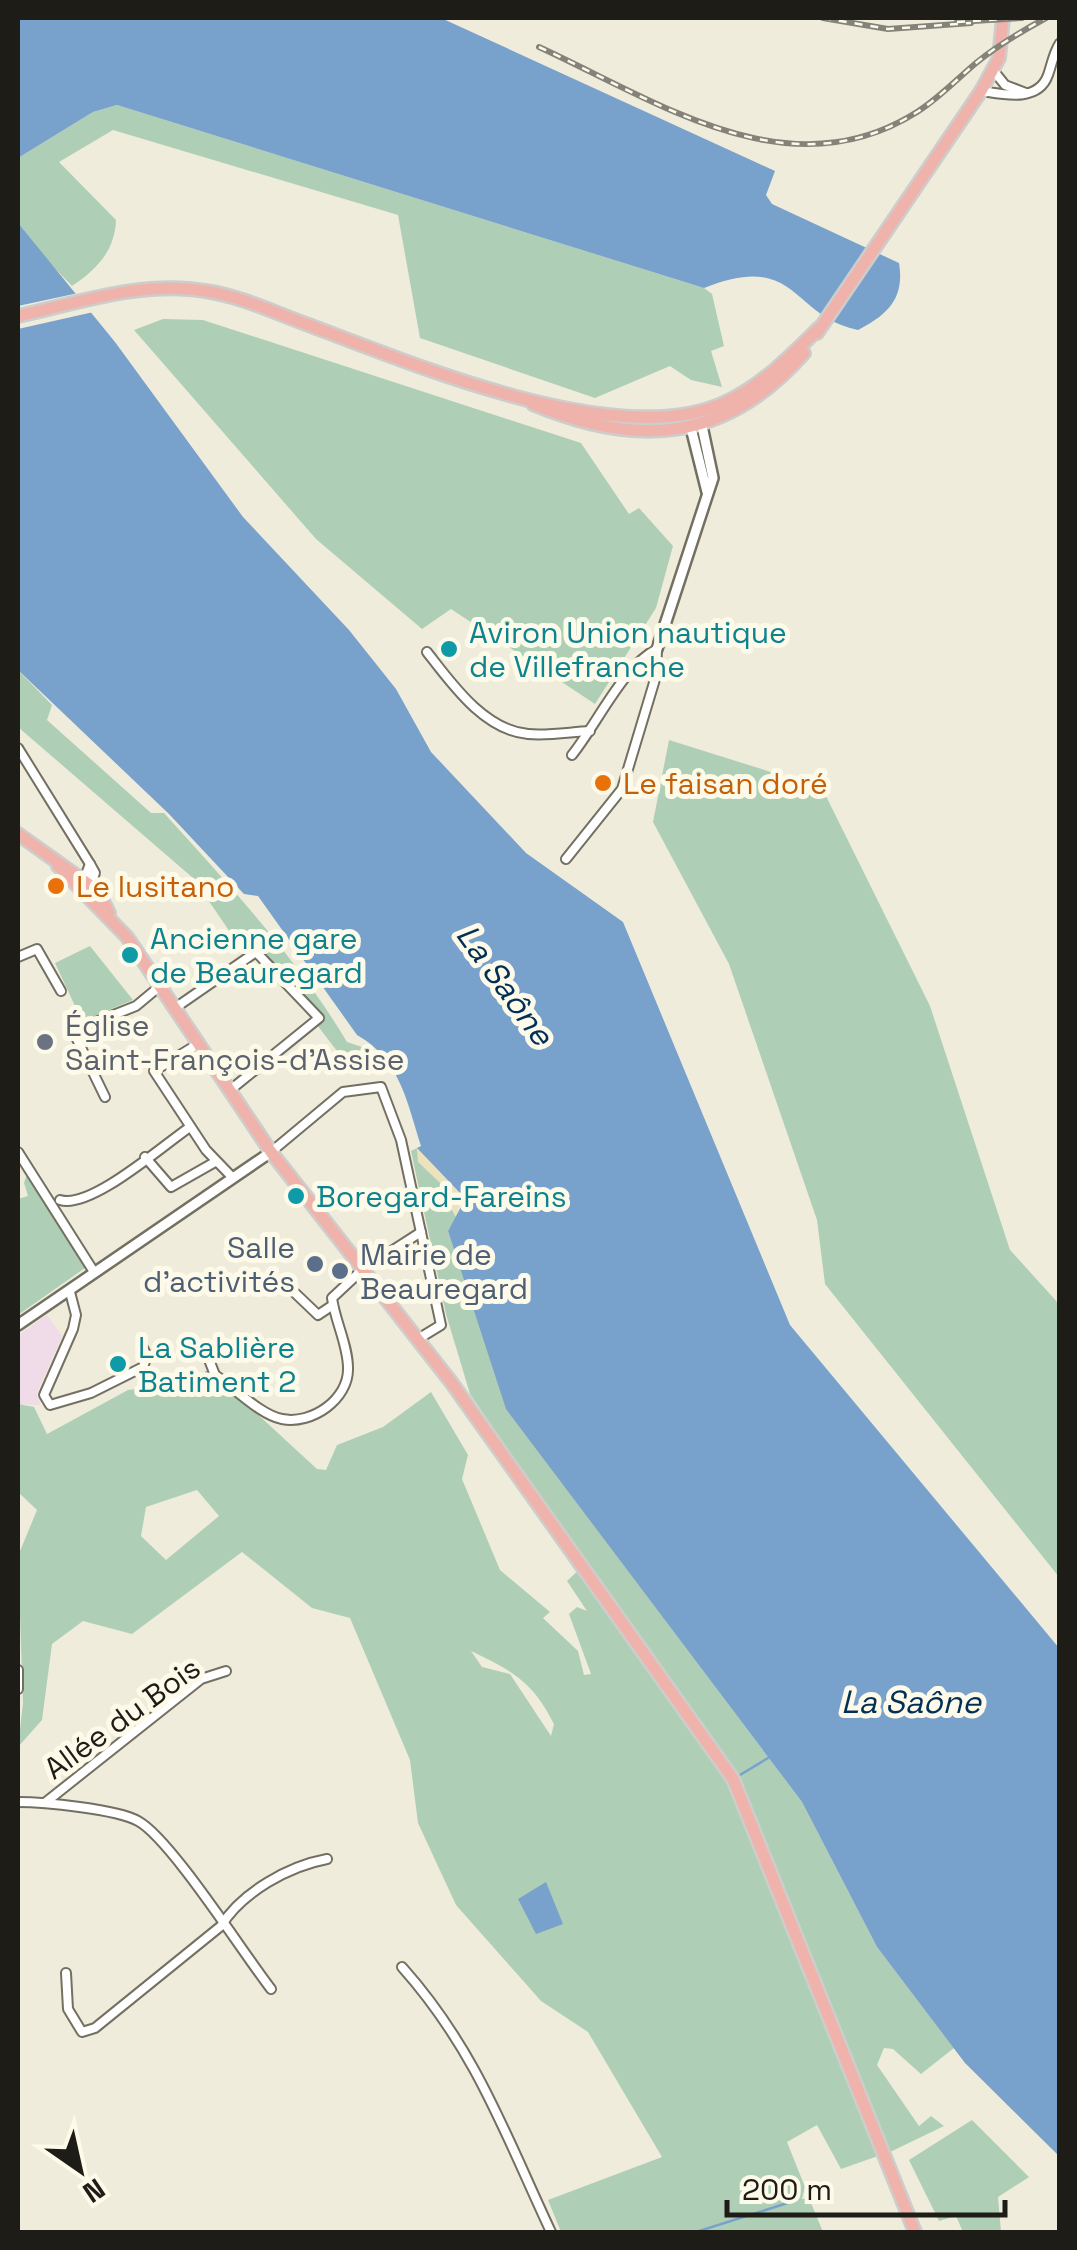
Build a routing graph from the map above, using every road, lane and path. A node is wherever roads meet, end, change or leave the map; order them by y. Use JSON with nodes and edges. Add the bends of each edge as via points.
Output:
{"nodes":[{"id":1,"x":1001,"y":18,"type":"edge"},
{"id":2,"x":1060,"y":44,"type":"edge"},
{"id":3,"x":992,"y":70,"type":"junction"},
{"id":4,"x":981,"y":90,"type":"junction"},
{"id":5,"x":1026,"y":93,"type":"junction"},
{"id":6,"x":18,"y":316,"type":"edge"},
{"id":7,"x":819,"y":328,"type":"junction"},
{"id":8,"x":485,"y":384,"type":"junction"},
{"id":9,"x":695,"y":413,"type":"junction"},
{"id":10,"x":696,"y":427,"type":"junction"},
{"id":11,"x":657,"y":649,"type":"junction"},
{"id":12,"x":427,"y":652,"type":"dead end"},
{"id":13,"x":591,"y":731,"type":"junction"},
{"id":14,"x":18,"y":748,"type":"edge"},
{"id":15,"x":572,"y":755,"type":"dead end"},
{"id":16,"x":18,"y":834,"type":"edge"},
{"id":17,"x":566,"y":860,"type":"dead end"},
{"id":18,"x":85,"y":887,"type":"junction"},
{"id":19,"x":18,"y":958,"type":"edge"},
{"id":20,"x":160,"y":986,"type":"junction"},
{"id":21,"x":61,"y":991,"type":"dead end"},
{"id":22,"x":175,"y":1008,"type":"junction"},
{"id":23,"x":198,"y":1044,"type":"junction"},
{"id":24,"x":229,"y":1091,"type":"junction"},
{"id":25,"x":105,"y":1097,"type":"dead end"},
{"id":26,"x":190,"y":1127,"type":"junction"},
{"id":27,"x":18,"y":1152,"type":"edge"},
{"id":28,"x":271,"y":1152,"type":"junction"},
{"id":29,"x":145,"y":1157,"type":"junction"},
{"id":30,"x":215,"y":1162,"type":"junction"},
{"id":31,"x":232,"y":1176,"type":"junction"},
{"id":32,"x":60,"y":1200,"type":"dead end"},
{"id":33,"x":420,"y":1232,"type":"junction"},
{"id":34,"x":362,"y":1270,"type":"junction"},
{"id":35,"x":94,"y":1272,"type":"junction"},
{"id":36,"x":70,"y":1292,"type":"junction"},
{"id":37,"x":295,"y":1292,"type":"dead end"},
{"id":38,"x":333,"y":1305,"type":"junction"},
{"id":39,"x":18,"y":1325,"type":"edge"},
{"id":40,"x":418,"y":1339,"type":"junction"},
{"id":41,"x":142,"y":1346,"type":"dead end"},
{"id":42,"x":206,"y":1352,"type":"dead end"},
{"id":43,"x":216,"y":1376,"type":"junction"},
{"id":44,"x":177,"y":1387,"type":"dead end"},
{"id":45,"x":226,"y":1671,"type":"dead end"},
{"id":46,"x":18,"y":1672,"type":"edge"},
{"id":47,"x":18,"y":1689,"type":"edge"},
{"id":48,"x":18,"y":1802,"type":"edge"},
{"id":49,"x":46,"y":1802,"type":"junction"},
{"id":50,"x":327,"y":1859,"type":"dead end"},
{"id":51,"x":222,"y":1926,"type":"junction"},
{"id":52,"x":402,"y":1967,"type":"dead end"},
{"id":53,"x":66,"y":1974,"type":"dead end"},
{"id":54,"x":271,"y":1989,"type":"dead end"},
{"id":55,"x":551,"y":2232,"type":"edge"},
{"id":56,"x":916,"y":2232,"type":"edge"}],
"edges":[{"from":1,"to":3,"type":"main road"},
{"from":2,"to":5,"type":"street","via":[[1044,83]]},
{"from":3,"to":4,"type":"main road"},
{"from":3,"to":5,"type":"street"},
{"from":4,"to":5,"type":"street"},
{"from":4,"to":7,"type":"main road"},
{"from":6,"to":8,"type":"main road","via":[[154,289],[210,291]]},
{"from":7,"to":9,"type":"main road","via":[[748,390]]},
{"from":7,"to":10,"type":"main road","via":[[772,386]]},
{"from":8,"to":9,"type":"main road","via":[[607,417]]},
{"from":8,"to":10,"type":"main road","via":[[589,426],[657,432]]},
{"from":9,"to":10,"type":"main road"},
{"from":10,"to":11,"type":"street","via":[[707,500]]},
{"from":11,"to":13,"type":"street","via":[[631,668]]},
{"from":11,"to":17,"type":"street","via":[[656,676],[622,789]]},
{"from":12,"to":13,"type":"street","via":[[463,697],[492,720],[525,734]]},
{"from":13,"to":15,"type":"street"},
{"from":14,"to":18,"type":"street","via":[[95,873]]},
{"from":16,"to":18,"type":"main road"},
{"from":18,"to":20,"type":"main road","via":[[98,891]]},
{"from":19,"to":21,"type":"street","via":[[38,950]]},
{"from":20,"to":22,"type":"main road"},
{"from":20,"to":25,"type":"street","via":[[136,1006],[73,1031]]},
{"from":22,"to":23,"type":"main road"},
{"from":22,"to":24,"type":"street","via":[[256,952],[319,1018]]},
{"from":23,"to":24,"type":"main road"},
{"from":23,"to":26,"type":"street","via":[[154,1071]]},
{"from":24,"to":28,"type":"main road"},
{"from":26,"to":29,"type":"street"},
{"from":26,"to":30,"type":"street"},
{"from":27,"to":35,"type":"street"},
{"from":28,"to":31,"type":"street"},
{"from":28,"to":33,"type":"street","via":[[343,1092],[381,1087],[396,1119]]},
{"from":28,"to":34,"type":"main road"},
{"from":29,"to":30,"type":"street","via":[[172,1187]]},
{"from":29,"to":32,"type":"street","via":[[94,1196]]},
{"from":30,"to":31,"type":"street"},
{"from":31,"to":35,"type":"street"},
{"from":33,"to":34,"type":"street"},
{"from":33,"to":40,"type":"street","via":[[441,1325]]},
{"from":34,"to":38,"type":"street","via":[[332,1298]]},
{"from":34,"to":40,"type":"main road"},
{"from":35,"to":36,"type":"street"},
{"from":36,"to":39,"type":"street"},
{"from":36,"to":41,"type":"street","via":[[76,1315],[44,1396],[50,1406],[143,1367]]},
{"from":37,"to":38,"type":"street","via":[[318,1315]]},
{"from":38,"to":43,"type":"street","via":[[348,1364],[347,1384],[329,1408],[280,1419]]},
{"from":40,"to":56,"type":"main road","via":[[733,1779]]},
{"from":42,"to":43,"type":"street"},
{"from":43,"to":44,"type":"street"},
{"from":45,"to":49,"type":"street","name":"Allée du Bois","via":[[201,1679]]},
{"from":46,"to":47,"type":"street"},
{"from":48,"to":49,"type":"street"},
{"from":49,"to":51,"type":"street","via":[[138,1820],[166,1847]]},
{"from":50,"to":51,"type":"street","via":[[284,1872],[230,1912]]},
{"from":51,"to":53,"type":"street","via":[[82,2032],[68,2010]]},
{"from":51,"to":54,"type":"street"},
{"from":52,"to":55,"type":"street","via":[[450,2025],[492,2097]]}]}
